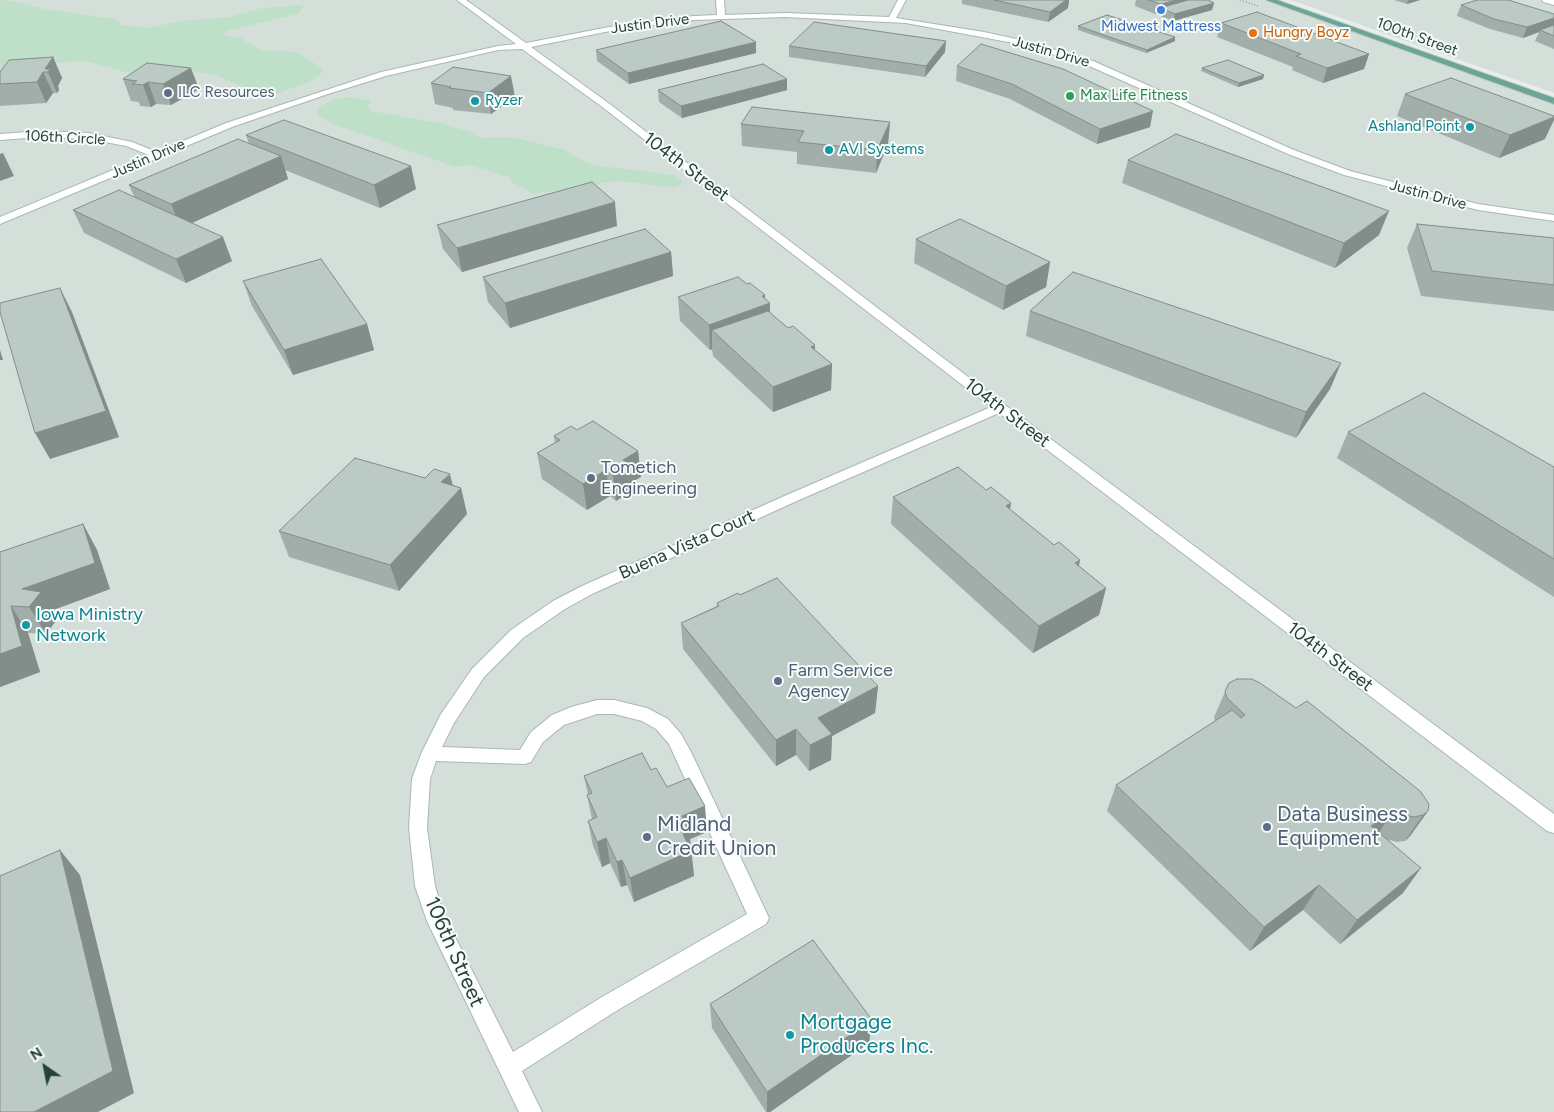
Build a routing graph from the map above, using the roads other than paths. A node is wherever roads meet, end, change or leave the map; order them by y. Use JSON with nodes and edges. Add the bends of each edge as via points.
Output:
{"nodes":[{"id":1,"x":461,"y":0,"type":"edge"},
{"id":2,"x":720,"y":0,"type":"edge"},
{"id":3,"x":902,"y":0,"type":"edge"},
{"id":4,"x":1270,"y":0,"type":"edge"},
{"id":5,"x":1291,"y":0,"type":"edge"},
{"id":6,"x":1546,"y":0,"type":"edge"},
{"id":7,"x":1554,"y":3,"type":"edge"},
{"id":8,"x":721,"y":17,"type":"junction"},
{"id":9,"x":891,"y":20,"type":"junction"},
{"id":10,"x":524,"y":46,"type":"junction"},
{"id":11,"x":507,"y":57,"type":"dead end"},
{"id":12,"x":373,"y":87,"type":"dead end"},
{"id":13,"x":1554,"y":93,"type":"edge"},
{"id":14,"x":298,"y":101,"type":"junction"},
{"id":15,"x":1554,"y":101,"type":"edge"},
{"id":16,"x":0,"y":137,"type":"edge"},
{"id":17,"x":157,"y":155,"type":"junction"},
{"id":18,"x":1554,"y":218,"type":"edge"},
{"id":19,"x":0,"y":220,"type":"edge"},
{"id":20,"x":1000,"y":408,"type":"junction"},
{"id":21,"x":430,"y":754,"type":"junction"},
{"id":22,"x":1554,"y":825,"type":"edge"},
{"id":23,"x":508,"y":1066,"type":"junction"},
{"id":24,"x":531,"y":1112,"type":"edge"}],
"edges":[{"from":1,"to":10,"type":"street","name":"104th Street"},
{"from":2,"to":8,"type":"street"},
{"from":3,"to":9,"type":"street"},
{"from":4,"to":15,"type":"main road","name":"100th Street"},
{"from":5,"to":13,"type":"main road","name":"100th Street"},
{"from":6,"to":7,"type":"street"},
{"from":8,"to":9,"type":"street","name":"Justin Drive","via":[[814,15]]},
{"from":8,"to":10,"type":"street","name":"Justin Drive","via":[[620,27]]},
{"from":9,"to":18,"type":"street","name":"Justin Drive","via":[[984,34],[1056,52],[1123,76],[1292,152],[1347,173],[1478,207]]},
{"from":10,"to":11,"type":"street","name":"Justin Drive"},
{"from":10,"to":14,"type":"street","name":"Justin Drive","via":[[497,48],[384,74]]},
{"from":10,"to":20,"type":"street","name":"104th Street"},
{"from":12,"to":14,"type":"street","name":"Justin Drive"},
{"from":14,"to":17,"type":"street","name":"Justin Drive"},
{"from":16,"to":17,"type":"street","name":"106th Circle","via":[[41,134],[90,136],[129,144]]},
{"from":17,"to":19,"type":"street","name":"Justin Drive"},
{"from":20,"to":21,"type":"street","name":"Buena Vista Court","via":[[785,501],[559,605],[517,634],[478,673],[447,719]]},
{"from":20,"to":22,"type":"street","name":"104th Street"},
{"from":21,"to":23,"type":"street","name":"106th Street","via":[[421,779],[418,828],[425,886],[434,915]]},
{"from":21,"to":23,"type":"street","via":[[525,757],[537,738],[558,720],[577,712],[614,707],[647,715],[662,724],[675,739],[759,918]]},
{"from":23,"to":24,"type":"street","name":"106th Street"}]}
